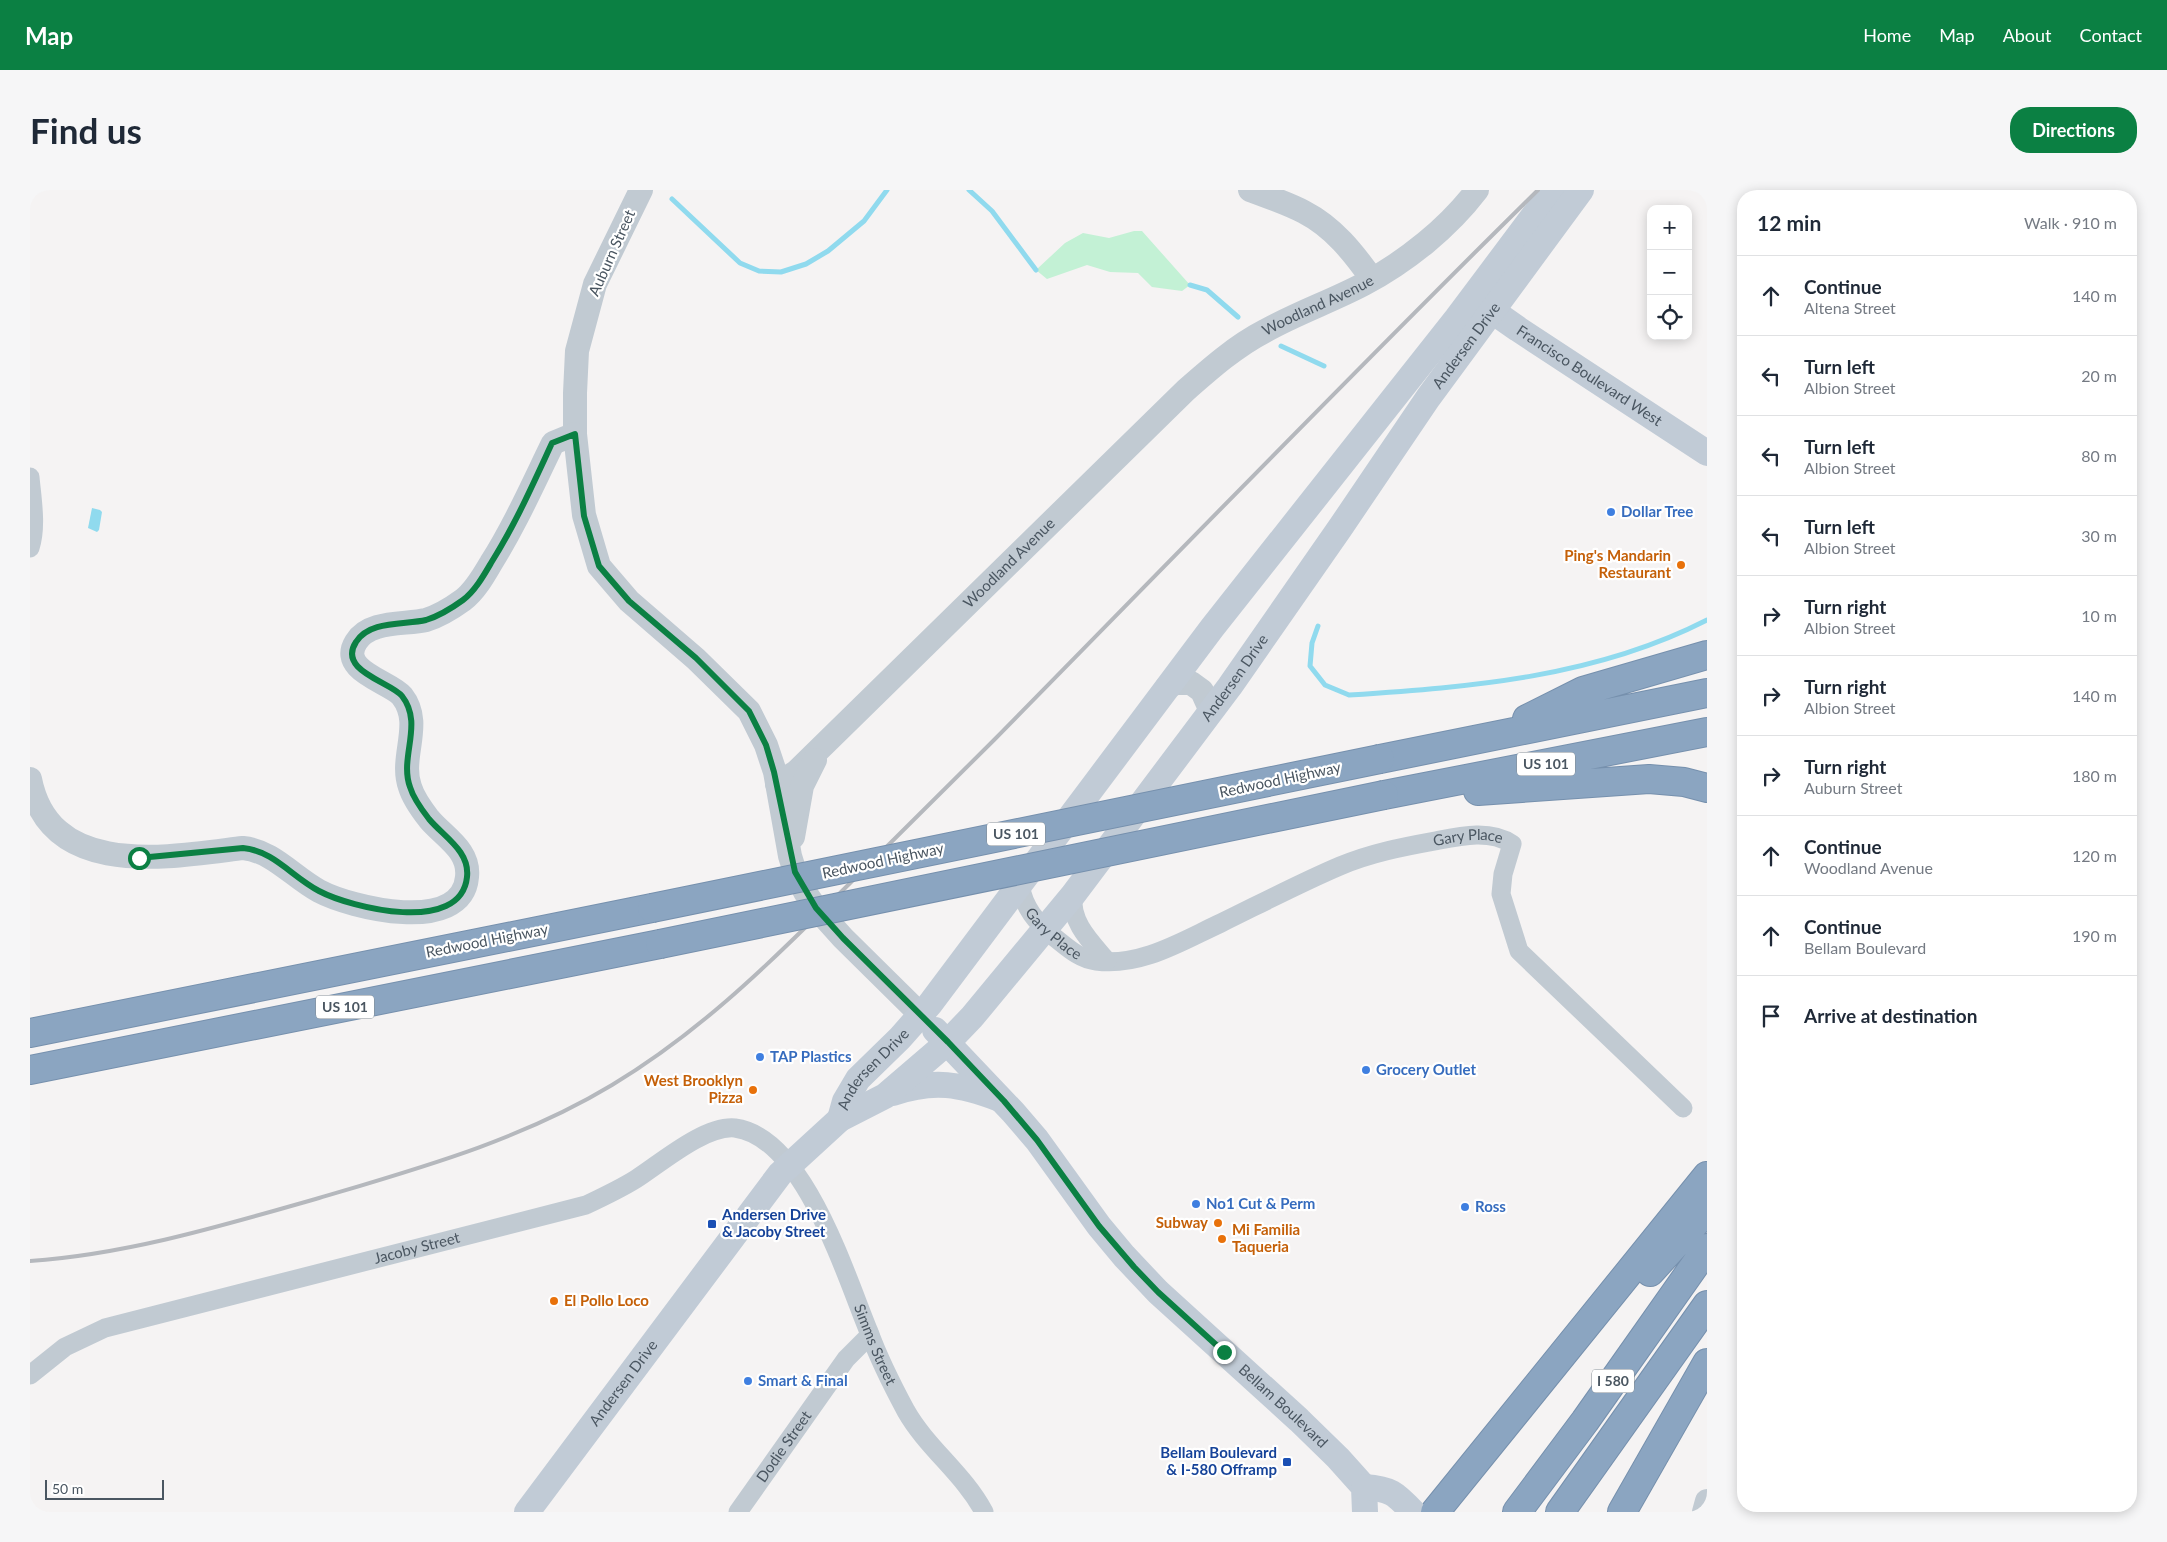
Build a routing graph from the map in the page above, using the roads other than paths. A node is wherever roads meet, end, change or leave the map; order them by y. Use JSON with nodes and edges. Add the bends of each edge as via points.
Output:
{"nodes":[{"id":1,"x":641,"y":190,"type":"edge"},
{"id":2,"x":1250,"y":190,"type":"edge"},
{"id":3,"x":1477,"y":190,"type":"edge"},
{"id":4,"x":1553,"y":190,"type":"edge"},
{"id":5,"x":1581,"y":190,"type":"edge"},
{"id":6,"x":1372,"y":279,"type":"junction"},
{"id":7,"x":1482,"y":304,"type":"junction"},
{"id":8,"x":575,"y":434,"type":"junction"},
{"id":9,"x":1707,"y":453,"type":"edge"},
{"id":10,"x":30,"y":478,"type":"edge"},
{"id":11,"x":30,"y":548,"type":"edge"},
{"id":12,"x":1707,"y":655,"type":"edge"},
{"id":13,"x":1167,"y":687,"type":"junction"},
{"id":14,"x":1707,"y":693,"type":"edge"},
{"id":15,"x":1211,"y":711,"type":"junction"},
{"id":16,"x":1707,"y":732,"type":"edge"},
{"id":17,"x":1498,"y":734,"type":"junction"},
{"id":18,"x":824,"y":744,"type":"junction"},
{"id":19,"x":30,"y":779,"type":"edge"},
{"id":20,"x":777,"y":784,"type":"junction"},
{"id":21,"x":1707,"y":788,"type":"edge"},
{"id":22,"x":1384,"y":795,"type":"junction"},
{"id":23,"x":790,"y":856,"type":"junction"},
{"id":24,"x":1020,"y":885,"type":"junction"},
{"id":25,"x":1073,"y":895,"type":"junction"},
{"id":26,"x":1044,"y":929,"type":"junction"},
{"id":27,"x":1107,"y":961,"type":"junction"},
{"id":28,"x":920,"y":1015,"type":"junction"},
{"id":29,"x":30,"y":1033,"type":"edge"},
{"id":30,"x":948,"y":1042,"type":"junction"},
{"id":31,"x":30,"y":1070,"type":"edge"},
{"id":32,"x":885,"y":1096,"type":"junction"},
{"id":33,"x":1004,"y":1101,"type":"junction"},
{"id":34,"x":1682,"y":1108,"type":"dead end"},
{"id":35,"x":840,"y":1119,"type":"junction"},
{"id":36,"x":790,"y":1164,"type":"junction"},
{"id":37,"x":1707,"y":1176,"type":"edge"},
{"id":38,"x":1707,"y":1210,"type":"edge"},
{"id":39,"x":1707,"y":1248,"type":"edge"},
{"id":40,"x":1707,"y":1305,"type":"edge"},
{"id":41,"x":870,"y":1335,"type":"junction"},
{"id":42,"x":1707,"y":1363,"type":"edge"},
{"id":43,"x":1554,"y":1366,"type":"junction"},
{"id":44,"x":30,"y":1375,"type":"edge"},
{"id":45,"x":1364,"y":1500,"type":"edge"},
{"id":46,"x":1707,"y":1502,"type":"edge"},
{"id":47,"x":527,"y":1512,"type":"edge"},
{"id":48,"x":738,"y":1512,"type":"edge"},
{"id":49,"x":984,"y":1512,"type":"edge"},
{"id":50,"x":1413,"y":1512,"type":"edge"},
{"id":51,"x":1436,"y":1512,"type":"edge"},
{"id":52,"x":1517,"y":1512,"type":"edge"},
{"id":53,"x":1560,"y":1512,"type":"edge"},
{"id":54,"x":1622,"y":1512,"type":"edge"},
{"id":55,"x":1704,"y":1512,"type":"edge"}],
"edges":[{"from":1,"to":8,"type":"street","name":"Auburn Street","via":[[595,284],[577,351]]},
{"from":2,"to":6,"type":"street","via":[[1303,211],[1327,226],[1354,252]]},
{"from":3,"to":6,"type":"street","name":"Woodland Avenue","via":[[1439,232]]},
{"from":4,"to":7,"type":"main road","name":"Andersen Drive"},
{"from":5,"to":7,"type":"main road","name":"Andersen Drive"},
{"from":6,"to":18,"type":"street","name":"Woodland Avenue","via":[[1264,331],[1213,366]]},
{"from":7,"to":9,"type":"main road","name":"Francisco Boulevard West"},
{"from":7,"to":13,"type":"main road","name":"Andersen Drive"},
{"from":7,"to":15,"type":"main road","name":"Andersen Drive","via":[[1428,398]]},
{"from":8,"to":19,"type":"street","via":[[552,443],[511,531],[484,576],[466,598],[426,620],[368,631],[355,642],[353,655],[358,668],[401,695],[408,705],[412,716],[407,769],[409,786],[430,819],[465,860],[465,885],[452,903],[440,910],[418,912],[344,902],[318,891],[269,856],[243,848],[139,858],[114,856],[85,848],[66,837],[43,814]]},
{"from":8,"to":20,"type":"street","name":"Auburn Street","via":[[584,516],[599,566],[629,601],[696,658],[749,711],[766,745]]},
{"from":10,"to":11,"type":"street","via":[[33,519]]},
{"from":12,"to":17,"type":"highway","via":[[1583,691]]},
{"from":13,"to":15,"type":"street","via":[[1191,682],[1202,691]]},
{"from":13,"to":24,"type":"main road","name":"Andersen Drive"},
{"from":14,"to":17,"type":"highway","name":"Redwood Highway","number":"US 101"},
{"from":15,"to":25,"type":"main road","name":"Andersen Drive"},
{"from":16,"to":22,"type":"highway","number":"US 101"},
{"from":17,"to":29,"type":"highway","name":"Redwood Highway","number":"US 101","bridge":true},
{"from":18,"to":20,"type":"street","name":"Woodland Avenue","via":[[796,772]]},
{"from":18,"to":23,"type":"street","via":[[802,786]]},
{"from":20,"to":23,"type":"street"},
{"from":21,"to":22,"type":"highway","via":[[1650,779]]},
{"from":22,"to":31,"type":"highway","number":"US 101","bridge":true},
{"from":23,"to":28,"type":"street","via":[[795,872],[816,908],[861,958]]},
{"from":24,"to":26,"type":"street","name":"Gary Place","via":[[1024,904]]},
{"from":24,"to":28,"type":"main road","name":"Andersen Drive"},
{"from":25,"to":26,"type":"main road","name":"Andersen Drive"},
{"from":25,"to":27,"type":"street","name":"Gary Place","via":[[1076,921]]},
{"from":26,"to":27,"type":"street","name":"Gary Place","via":[[1085,959]]},
{"from":26,"to":30,"type":"main road","name":"Andersen Drive"},
{"from":27,"to":34,"type":"street","name":"Gary Place","via":[[1142,957],[1160,951],[1367,856],[1457,836],[1486,835],[1512,844],[1501,894],[1519,951]]},
{"from":28,"to":30,"type":"main road","name":"Bellam Boulevard"},
{"from":28,"to":35,"type":"main road","name":"Andersen Drive","via":[[858,1079]]},
{"from":30,"to":32,"type":"main road","name":"Andersen Drive"},
{"from":30,"to":33,"type":"main road","name":"Bellam Boulevard"},
{"from":32,"to":33,"type":"main road","via":[[922,1085],[944,1084]]},
{"from":32,"to":35,"type":"main road","name":"Andersen Drive"},
{"from":33,"to":45,"type":"main road","name":"Bellam Boulevard","via":[[1134,1267],[1313,1433]]},
{"from":35,"to":36,"type":"main road","name":"Andersen Drive"},
{"from":36,"to":41,"type":"street","name":"Simms Street","via":[[820,1211]]},
{"from":36,"to":44,"type":"street","name":"Jacoby Street","via":[[765,1141],[746,1130],[720,1129],[586,1205],[105,1328],[65,1347]]},
{"from":36,"to":47,"type":"main road","name":"Andersen Drive"},
{"from":37,"to":43,"type":"highway"},
{"from":38,"to":43,"type":"highway","via":[[1625,1300]]},
{"from":39,"to":52,"type":"highway","number":"I 580","via":[[1586,1421]]},
{"from":40,"to":53,"type":"highway"},
{"from":41,"to":48,"type":"street","name":"Dodie Street","via":[[846,1359]]},
{"from":41,"to":49,"type":"street","name":"Simms Street","via":[[917,1429]]},
{"from":42,"to":54,"type":"highway"},
{"from":43,"to":51,"type":"highway"},
{"from":45,"to":50,"type":"main road","name":"Bellam Boulevard","via":[[1389,1490]]},
{"from":46,"to":55,"type":"street"}]}
